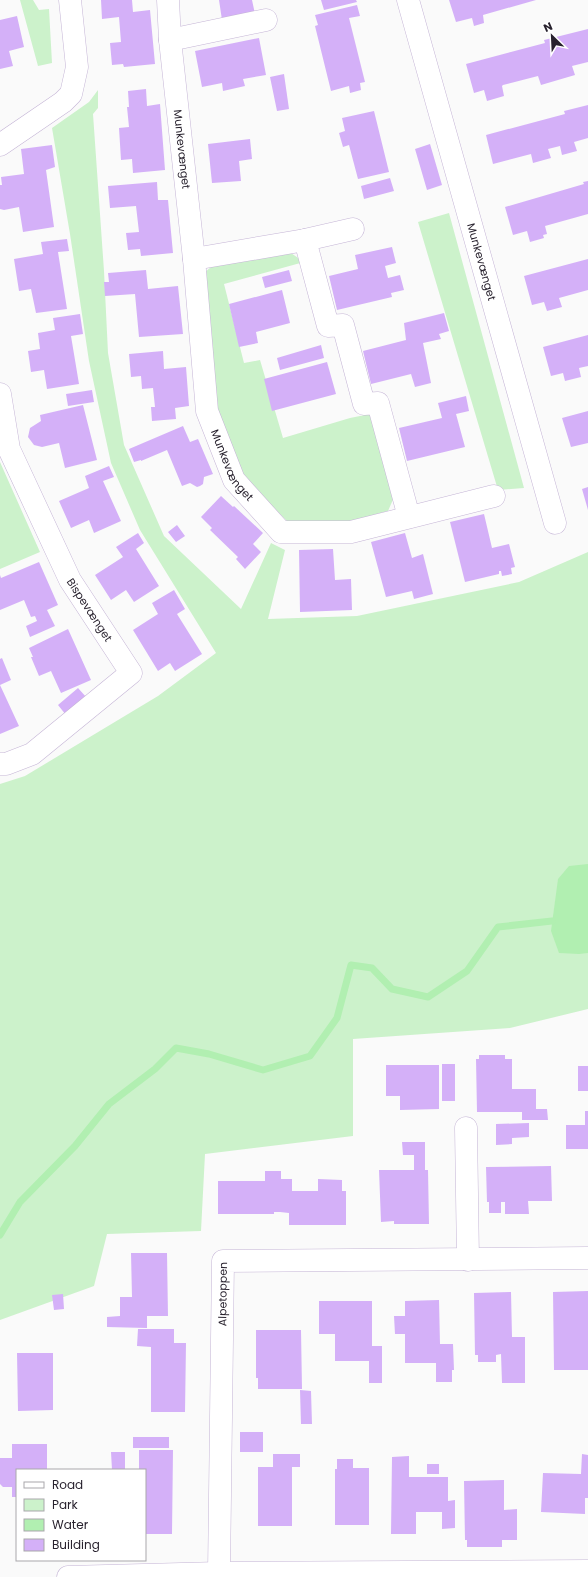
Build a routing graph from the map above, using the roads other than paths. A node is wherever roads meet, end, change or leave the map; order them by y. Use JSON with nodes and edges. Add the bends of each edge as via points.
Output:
{"nodes":[{"id":1,"x":70,"y":0,"type":"edge"},
{"id":2,"x":168,"y":0,"type":"edge"},
{"id":3,"x":408,"y":0,"type":"edge"},
{"id":4,"x":266,"y":20,"type":"dead end"},
{"id":5,"x":170,"y":40,"type":"junction"},
{"id":6,"x":3,"y":144,"type":"edge"},
{"id":7,"x":353,"y":230,"type":"dead end"},
{"id":8,"x":305,"y":240,"type":"junction"},
{"id":9,"x":194,"y":259,"type":"junction"},
{"id":10,"x":0,"y":394,"type":"edge"},
{"id":11,"x":494,"y":496,"type":"dead end"},
{"id":12,"x":409,"y":517,"type":"junction"},
{"id":13,"x":556,"y":523,"type":"dead end"},
{"id":14,"x":0,"y":764,"type":"edge"},
{"id":15,"x":466,"y":1128,"type":"dead end"},
{"id":16,"x":588,"y":1258,"type":"edge"},
{"id":17,"x":468,"y":1260,"type":"junction"},
{"id":18,"x":588,"y":1571,"type":"edge"},
{"id":19,"x":219,"y":1573,"type":"junction"},
{"id":20,"x":68,"y":1577,"type":"edge"}],
"edges":[{"from":1,"to":6,"type":"street","via":[[77,67],[71,94]]},
{"from":2,"to":5,"type":"street","name":"Munkevænget"},
{"from":3,"to":13,"type":"street","name":"Munkevænget"},
{"from":4,"to":5,"type":"street"},
{"from":5,"to":9,"type":"street","name":"Munkevænget"},
{"from":7,"to":8,"type":"street"},
{"from":8,"to":9,"type":"street"},
{"from":8,"to":12,"type":"street","via":[[328,326],[343,325],[364,404],[378,404]]},
{"from":9,"to":12,"type":"street","name":"Munkevænget","via":[[207,411],[234,480],[281,532],[351,532]]},
{"from":10,"to":14,"type":"street","name":"Bispevænget","via":[[9,449],[70,580],[131,673],[32,754]]},
{"from":11,"to":12,"type":"street","name":"Munkevænget"},
{"from":15,"to":17,"type":"street"},
{"from":16,"to":17,"type":"street","name":"Alpetoppen"},
{"from":17,"to":19,"type":"street","name":"Alpetoppen","via":[[223,1261]]},
{"from":18,"to":19,"type":"street"},
{"from":19,"to":20,"type":"street"}]}
